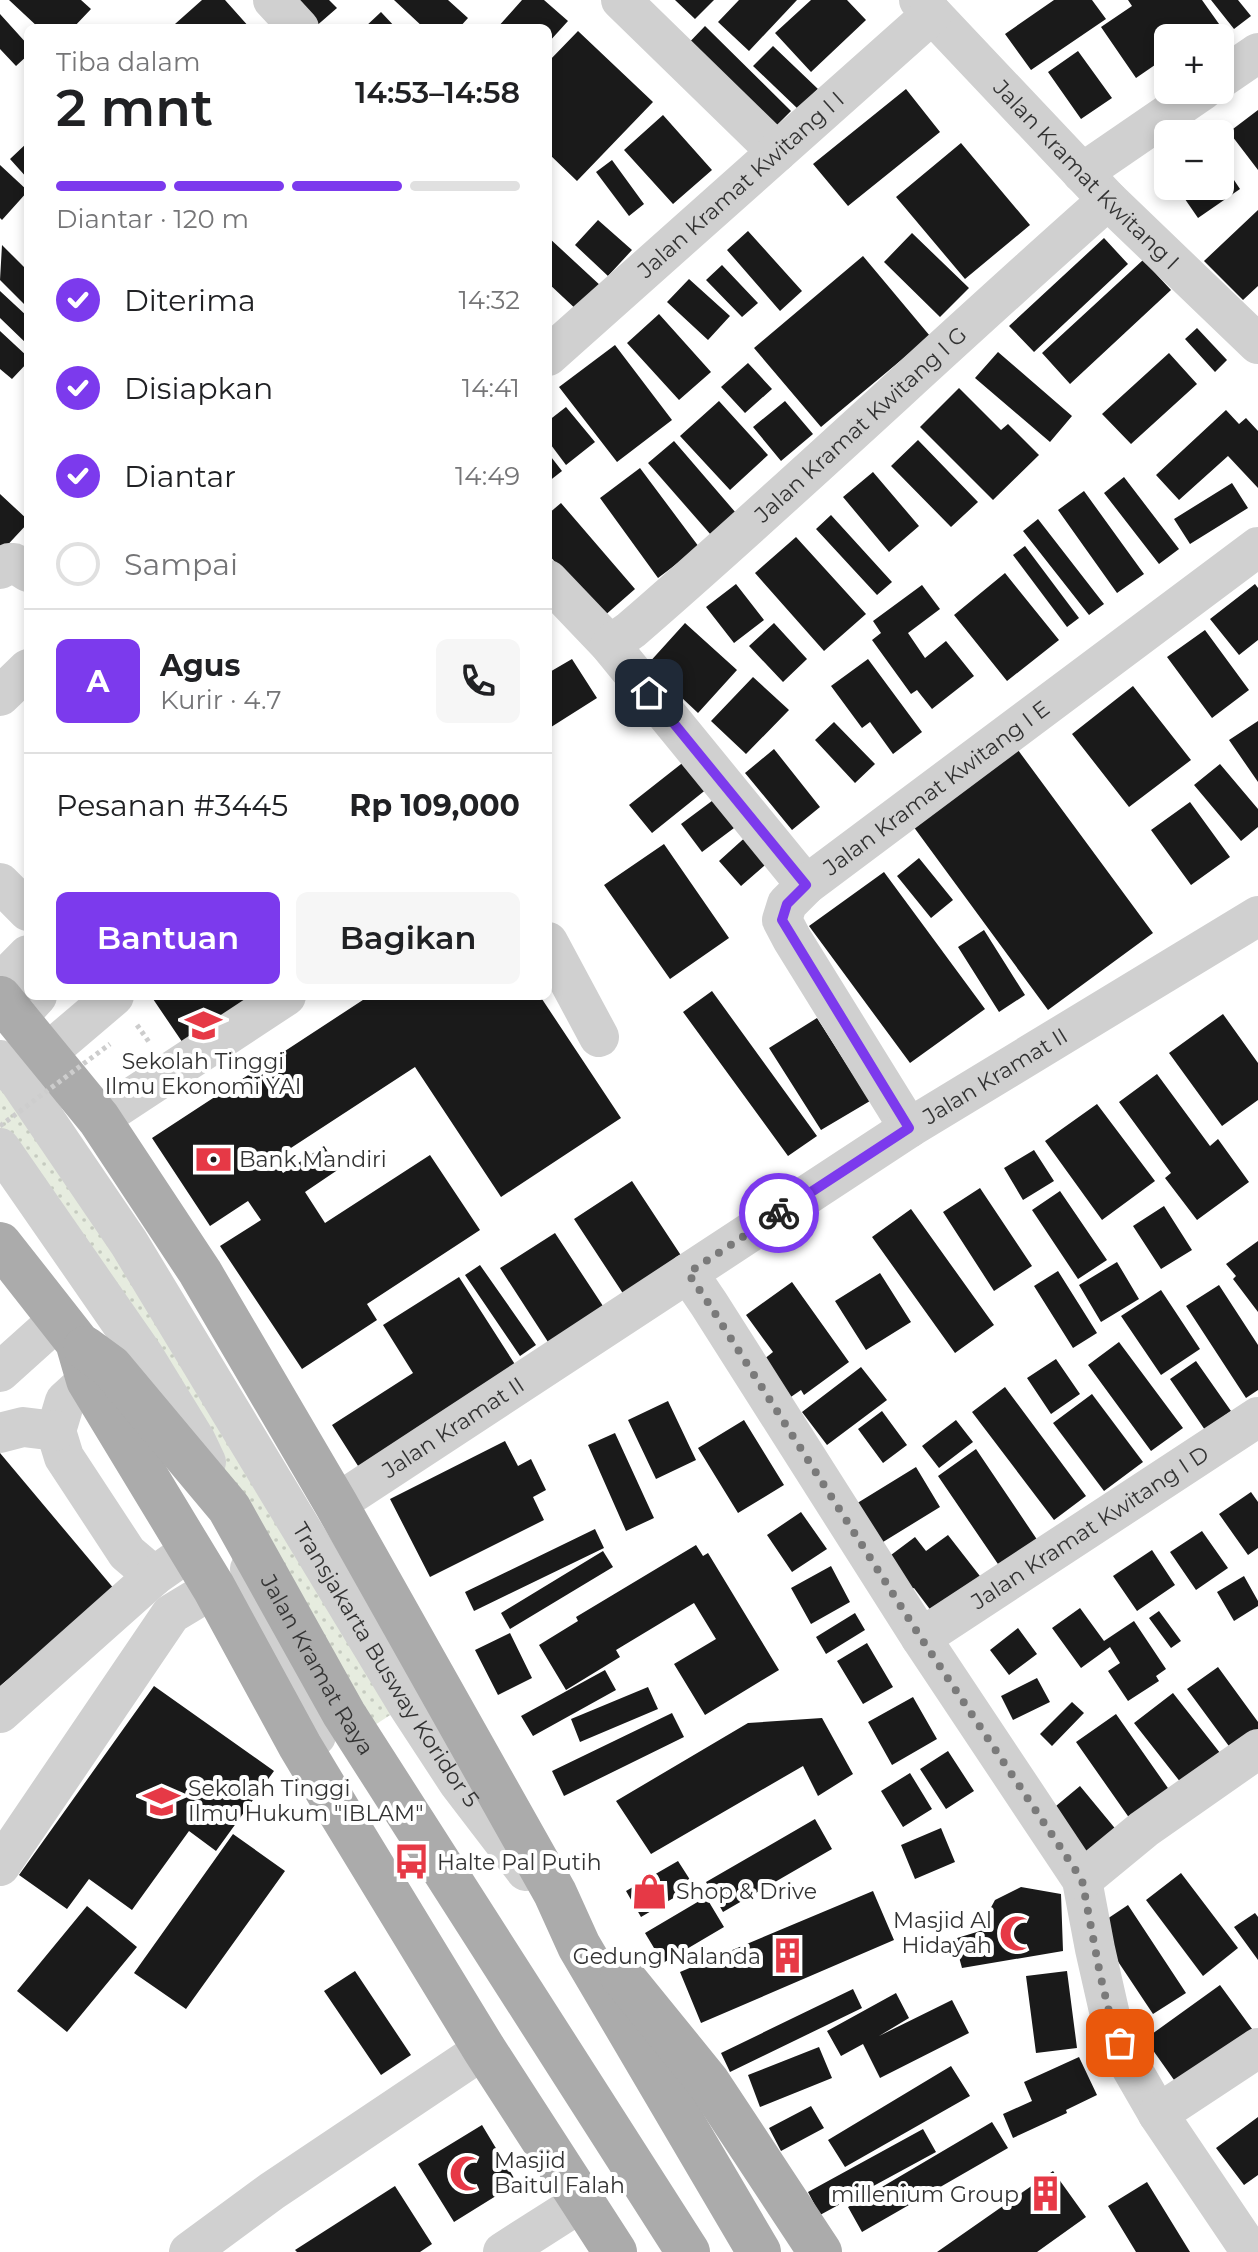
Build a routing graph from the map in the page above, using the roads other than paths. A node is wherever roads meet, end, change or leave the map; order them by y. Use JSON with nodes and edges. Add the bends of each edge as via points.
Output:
{"nodes":[{"id":1,"x":273,"y":0,"type":"edge"},
{"id":2,"x":621,"y":0,"type":"edge"},
{"id":3,"x":920,"y":4,"type":"edge"},
{"id":4,"x":295,"y":24,"type":"edge"},
{"id":5,"x":1258,"y":53,"type":"edge"},
{"id":6,"x":1234,"y":69,"type":"edge"},
{"id":7,"x":1187,"y":104,"type":"edge"},
{"id":8,"x":777,"y":152,"type":"junction"},
{"id":9,"x":1095,"y":186,"type":"junction"},
{"id":10,"x":1258,"y":344,"type":"edge"},
{"id":11,"x":552,"y":352,"type":"edge"},
{"id":12,"x":1258,"y":547,"type":"edge"},
{"id":13,"x":0,"y":569,"type":"edge"},
{"id":14,"x":24,"y":569,"type":"edge"},
{"id":15,"x":552,"y":584,"type":"edge"},
{"id":16,"x":610,"y":645,"type":"junction"},
{"id":17,"x":24,"y":673,"type":"edge"},
{"id":18,"x":0,"y":696,"type":"edge"},
{"id":19,"x":0,"y":883,"type":"edge"},
{"id":20,"x":806,"y":885,"type":"junction"},
{"id":21,"x":24,"y":907,"type":"edge"},
{"id":22,"x":1258,"y":916,"type":"edge"},
{"id":23,"x":552,"y":949,"type":"edge"},
{"id":24,"x":24,"y":968,"type":"edge"},
{"id":25,"x":14,"y":999,"type":"edge"},
{"id":26,"x":109,"y":1000,"type":"edge"},
{"id":27,"x":280,"y":1000,"type":"edge"},
{"id":28,"x":599,"y":1037,"type":"dead end"},
{"id":29,"x":47,"y":1053,"type":"junction"},
{"id":30,"x":0,"y":1060,"type":"edge"},
{"id":31,"x":99,"y":1119,"type":"junction"},
{"id":32,"x":909,"y":1128,"type":"junction"},
{"id":33,"x":0,"y":1148,"type":"edge"},
{"id":34,"x":0,"y":1244,"type":"edge"},
{"id":35,"x":688,"y":1273,"type":"junction"},
{"id":36,"x":75,"y":1347,"type":"junction"},
{"id":37,"x":0,"y":1372,"type":"edge"},
{"id":38,"x":1258,"y":1417,"type":"edge"},
{"id":39,"x":56,"y":1431,"type":"junction"},
{"id":40,"x":0,"y":1433,"type":"edge"},
{"id":41,"x":336,"y":1504,"type":"junction"},
{"id":42,"x":229,"y":1508,"type":"junction"},
{"id":43,"x":191,"y":1550,"type":"junction"},
{"id":44,"x":154,"y":1576,"type":"junction"},
{"id":45,"x":214,"y":1588,"type":"junction"},
{"id":46,"x":921,"y":1638,"type":"junction"},
{"id":47,"x":0,"y":1713,"type":"edge"},
{"id":48,"x":1258,"y":1749,"type":"edge"},
{"id":49,"x":0,"y":1866,"type":"edge"},
{"id":50,"x":1082,"y":1880,"type":"junction"},
{"id":51,"x":555,"y":1893,"type":"junction"},
{"id":52,"x":576,"y":1940,"type":"junction"},
{"id":53,"x":1258,"y":2048,"type":"edge"},
{"id":54,"x":484,"y":2049,"type":"junction"},
{"id":55,"x":1158,"y":2114,"type":"junction"},
{"id":56,"x":583,"y":2201,"type":"junction"},
{"id":57,"x":189,"y":2252,"type":"edge"},
{"id":58,"x":503,"y":2252,"type":"edge"},
{"id":59,"x":615,"y":2252,"type":"edge"},
{"id":60,"x":634,"y":2252,"type":"edge"},
{"id":61,"x":688,"y":2252,"type":"edge"},
{"id":62,"x":759,"y":2252,"type":"edge"},
{"id":63,"x":797,"y":2252,"type":"edge"},
{"id":64,"x":820,"y":2252,"type":"edge"},
{"id":65,"x":1251,"y":2252,"type":"edge"}],
"edges":[{"from":1,"to":4,"type":"street"},
{"from":2,"to":8,"type":"street"},
{"from":3,"to":8,"type":"street","name":"Jalan Kramat Kwitang I I"},
{"from":3,"to":9,"type":"street","name":"Jalan Kramat Kwitang I"},
{"from":5,"to":6,"type":"street"},
{"from":7,"to":9,"type":"street","name":"Jalan Kramat Kwitang I G"},
{"from":8,"to":11,"type":"street","name":"Jalan Kramat Kwitang I I"},
{"from":9,"to":10,"type":"street","name":"Jalan Kramat Kwitang I"},
{"from":9,"to":16,"type":"street","name":"Jalan Kramat Kwitang I G","via":[[933,357],[753,524]]},
{"from":12,"to":20,"type":"street","name":"Jalan Kramat Kwitang I E"},
{"from":13,"to":14,"type":"street","via":[[14,563]]},
{"from":15,"to":16,"type":"street"},
{"from":16,"to":20,"type":"street"},
{"from":17,"to":18,"type":"street"},
{"from":19,"to":21,"type":"street"},
{"from":20,"to":32,"type":"street","name":"Jalan Kramat Kwitang I E","via":[[787,904],[782,920]]},
{"from":22,"to":32,"type":"street","name":"Jalan Kramat II"},
{"from":23,"to":28,"type":"street"},
{"from":24,"to":25,"type":"street"},
{"from":25,"to":29,"type":"main road"},
{"from":26,"to":29,"type":"street"},
{"from":27,"to":31,"type":"street"},
{"from":29,"to":31,"type":"main road"},
{"from":30,"to":52,"type":"street","name":"Transjakarta Busway Koridor 5","via":[[129,1243],[458,1782]]},
{"from":31,"to":41,"type":"main road","via":[[200,1272]]},
{"from":32,"to":35,"type":"street","name":"Jalan Kramat II"},
{"from":33,"to":42,"type":"street","via":[[144,1356]]},
{"from":34,"to":36,"type":"main road","name":"Jalan Kramat Raya"},
{"from":35,"to":41,"type":"street","name":"Jalan Kramat II"},
{"from":35,"to":46,"type":"street"},
{"from":36,"to":37,"type":"street"},
{"from":36,"to":39,"type":"street"},
{"from":36,"to":42,"type":"main road","name":"Jalan Kramat Raya","via":[[111,1367]]},
{"from":36,"to":43,"type":"main road","name":"Jalan Kramat Raya"},
{"from":38,"to":46,"type":"street","name":"Jalan Kramat Kwitang I D"},
{"from":39,"to":40,"type":"street","via":[[23,1427]]},
{"from":39,"to":44,"type":"street","via":[[64,1457],[127,1553]]},
{"from":41,"to":51,"type":"main road"},
{"from":42,"to":60,"type":"street","via":[[305,1717]]},
{"from":42,"to":61,"type":"main road","name":"Jalan Kramat Raya","via":[[344,1714]]},
{"from":43,"to":44,"type":"street"},
{"from":43,"to":45,"type":"main road","name":"Jalan Kramat Raya"},
{"from":44,"to":47,"type":"street"},
{"from":45,"to":49,"type":"street","via":[[171,1614]]},
{"from":45,"to":54,"type":"main road","name":"Jalan Kramat Raya","via":[[300,1746]]},
{"from":46,"to":50,"type":"street"},
{"from":48,"to":50,"type":"street"},
{"from":50,"to":55,"type":"street","via":[[1112,2024]]},
{"from":51,"to":52,"type":"main road"},
{"from":51,"to":64,"type":"main road","via":[[708,2082]]},
{"from":52,"to":62,"type":"main road"},
{"from":52,"to":63,"type":"street","name":"Transjakarta Busway Koridor 5","via":[[589,1948],[691,2079]]},
{"from":53,"to":55,"type":"street"},
{"from":54,"to":56,"type":"main road","name":"Jalan Kramat Raya"},
{"from":54,"to":57,"type":"street"},
{"from":55,"to":65,"type":"street"},
{"from":56,"to":58,"type":"street"},
{"from":56,"to":59,"type":"main road","name":"Jalan Kramat Raya"}]}
